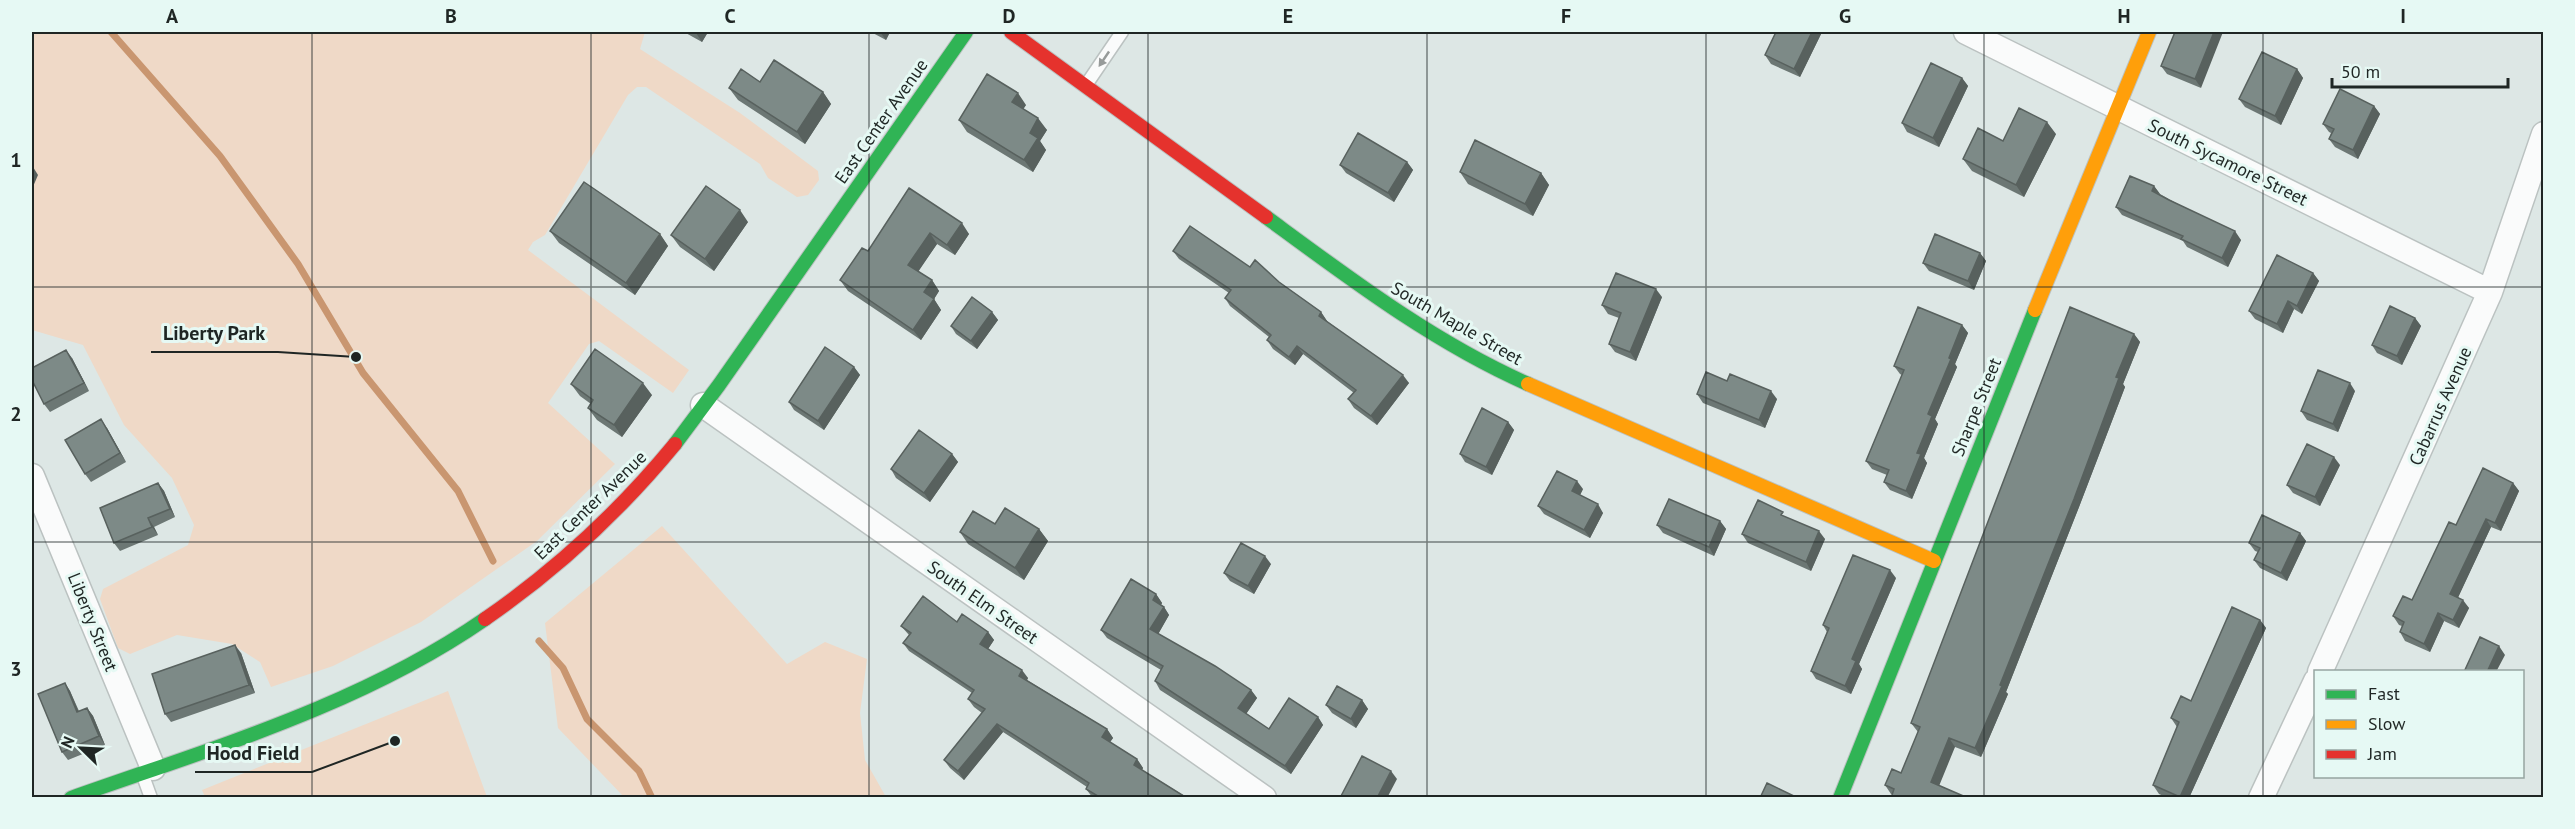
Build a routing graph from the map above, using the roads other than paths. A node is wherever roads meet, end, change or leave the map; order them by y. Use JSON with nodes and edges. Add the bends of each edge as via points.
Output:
{"nodes":[{"id":1,"x":966,"y":32,"type":"edge"},
{"id":2,"x":1011,"y":32,"type":"edge"},
{"id":3,"x":1122,"y":32,"type":"edge"},
{"id":4,"x":1966,"y":32,"type":"edge"},
{"id":5,"x":2149,"y":32,"type":"edge"},
{"id":6,"x":1085,"y":86,"type":"junction"},
{"id":7,"x":2118,"y":107,"type":"junction"},
{"id":8,"x":2544,"y":134,"type":"edge"},
{"id":9,"x":2490,"y":292,"type":"junction"},
{"id":10,"x":703,"y":405,"type":"junction"},
{"id":11,"x":32,"y":476,"type":"edge"},
{"id":12,"x":1934,"y":561,"type":"junction"},
{"id":13,"x":2321,"y":670,"type":"edge"},
{"id":14,"x":2314,"y":685,"type":"edge"},
{"id":15,"x":148,"y":770,"type":"junction"},
{"id":16,"x":71,"y":798,"type":"edge"},
{"id":17,"x":150,"y":798,"type":"edge"},
{"id":18,"x":1264,"y":798,"type":"edge"},
{"id":19,"x":1840,"y":798,"type":"edge"},
{"id":20,"x":2261,"y":798,"type":"edge"}],
"edges":[{"from":1,"to":10,"type":"street","name":"East Center Avenue"},
{"from":2,"to":6,"type":"street","name":"South Maple Street"},
{"from":3,"to":6,"type":"lane","one_way":true},
{"from":4,"to":7,"type":"street","name":"South Sycamore Street"},
{"from":5,"to":7,"type":"street","name":"Sharpe Street"},
{"from":6,"to":12,"type":"street","name":"South Maple Street","via":[[1355,282],[1428,330],[1506,374]]},
{"from":7,"to":9,"type":"street","name":"South Sycamore Street"},
{"from":7,"to":12,"type":"street","name":"Sharpe Street"},
{"from":8,"to":9,"type":"street","name":"Cabarrus Avenue"},
{"from":9,"to":13,"type":"street","name":"Cabarrus Avenue"},
{"from":10,"to":15,"type":"street","name":"East Center Avenue","via":[[663,459],[611,514],[543,576],[451,641],[375,684]]},
{"from":10,"to":18,"type":"street","name":"South Elm Street"},
{"from":11,"to":15,"type":"street","name":"Liberty Street"},
{"from":12,"to":19,"type":"street","name":"Sharpe Street"},
{"from":14,"to":20,"type":"street"},
{"from":15,"to":16,"type":"street","name":"East Center Avenue"},
{"from":15,"to":17,"type":"lane"}]}
